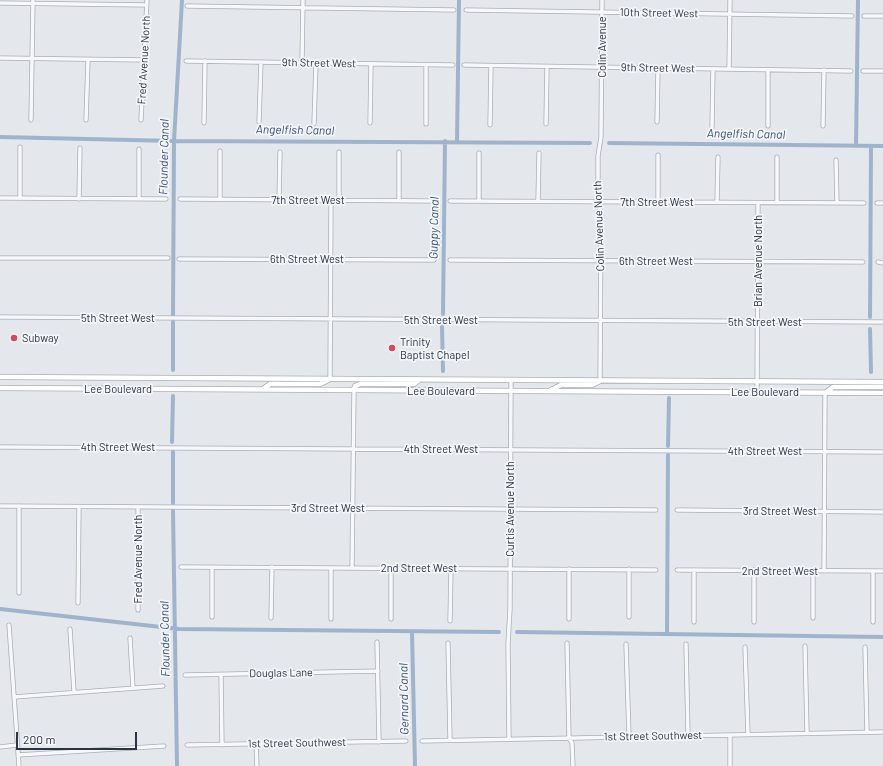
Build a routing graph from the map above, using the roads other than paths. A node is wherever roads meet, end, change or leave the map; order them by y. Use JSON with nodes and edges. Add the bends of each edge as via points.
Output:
{"nodes":[{"id":1,"x":147,"y":0,"type":"edge"},
{"id":2,"x":303,"y":0,"type":"edge"},
{"id":3,"x":602,"y":0,"type":"edge"},
{"id":4,"x":730,"y":0,"type":"edge"},
{"id":5,"x":33,"y":2,"type":"edge"},
{"id":6,"x":0,"y":3,"type":"edge"},
{"id":7,"x":147,"y":5,"type":"junction"},
{"id":8,"x":187,"y":6,"type":"dead end"},
{"id":9,"x":303,"y":8,"type":"junction"},
{"id":10,"x":454,"y":10,"type":"dead end"},
{"id":11,"x":466,"y":10,"type":"dead end"},
{"id":12,"x":602,"y":12,"type":"junction"},
{"id":13,"x":730,"y":14,"type":"junction"},
{"id":14,"x":852,"y":16,"type":"dead end"},
{"id":15,"x":864,"y":16,"type":"dead end"},
{"id":16,"x":883,"y":16,"type":"edge"},
{"id":17,"x":0,"y":58,"type":"edge"},
{"id":18,"x":32,"y":59,"type":"junction"},
{"id":19,"x":88,"y":60,"type":"junction"},
{"id":20,"x":145,"y":60,"type":"junction"},
{"id":21,"x":186,"y":61,"type":"dead end"},
{"id":22,"x":205,"y":61,"type":"junction"},
{"id":23,"x":261,"y":62,"type":"junction"},
{"id":24,"x":302,"y":63,"type":"junction"},
{"id":25,"x":316,"y":63,"type":"junction"},
{"id":26,"x":371,"y":64,"type":"junction"},
{"id":27,"x":426,"y":65,"type":"junction"},
{"id":28,"x":453,"y":65,"type":"dead end"},
{"id":29,"x":464,"y":65,"type":"dead end"},
{"id":30,"x":491,"y":66,"type":"junction"},
{"id":31,"x":546,"y":66,"type":"junction"},
{"id":32,"x":602,"y":67,"type":"junction"},
{"id":33,"x":658,"y":68,"type":"junction"},
{"id":34,"x":713,"y":69,"type":"junction"},
{"id":35,"x":729,"y":69,"type":"junction"},
{"id":36,"x":768,"y":70,"type":"junction"},
{"id":37,"x":824,"y":70,"type":"junction"},
{"id":38,"x":851,"y":71,"type":"dead end"},
{"id":39,"x":863,"y":71,"type":"dead end"},
{"id":40,"x":883,"y":71,"type":"edge"},
{"id":41,"x":602,"y":95,"type":"joint"},
{"id":42,"x":30,"y":120,"type":"dead end"},
{"id":43,"x":86,"y":120,"type":"dead end"},
{"id":44,"x":141,"y":120,"type":"dead end"},
{"id":45,"x":259,"y":122,"type":"dead end"},
{"id":46,"x":657,"y":122,"type":"dead end"},
{"id":47,"x":204,"y":123,"type":"dead end"},
{"id":48,"x":370,"y":123,"type":"dead end"},
{"id":49,"x":314,"y":124,"type":"dead end"},
{"id":50,"x":426,"y":124,"type":"dead end"},
{"id":51,"x":546,"y":124,"type":"dead end"},
{"id":52,"x":490,"y":125,"type":"dead end"},
{"id":53,"x":768,"y":126,"type":"dead end"},
{"id":54,"x":823,"y":126,"type":"dead end"},
{"id":55,"x":712,"y":127,"type":"dead end"},
{"id":56,"x":20,"y":147,"type":"dead end"},
{"id":57,"x":80,"y":148,"type":"dead end"},
{"id":58,"x":139,"y":149,"type":"dead end"},
{"id":59,"x":220,"y":151,"type":"dead end"},
{"id":60,"x":280,"y":152,"type":"dead end"},
{"id":61,"x":339,"y":152,"type":"dead end"},
{"id":62,"x":399,"y":152,"type":"dead end"},
{"id":63,"x":479,"y":153,"type":"dead end"},
{"id":64,"x":539,"y":153,"type":"dead end"},
{"id":65,"x":658,"y":155,"type":"dead end"},
{"id":66,"x":718,"y":157,"type":"dead end"},
{"id":67,"x":777,"y":157,"type":"dead end"},
{"id":68,"x":836,"y":160,"type":"dead end"},
{"id":69,"x":0,"y":198,"type":"edge"},
{"id":70,"x":20,"y":198,"type":"junction"},
{"id":71,"x":79,"y":198,"type":"junction"},
{"id":72,"x":139,"y":199,"type":"junction"},
{"id":73,"x":166,"y":199,"type":"dead end"},
{"id":74,"x":180,"y":199,"type":"dead end"},
{"id":75,"x":220,"y":199,"type":"junction"},
{"id":76,"x":279,"y":200,"type":"junction"},
{"id":77,"x":332,"y":200,"type":"junction"},
{"id":78,"x":339,"y":200,"type":"junction"},
{"id":79,"x":398,"y":200,"type":"junction"},
{"id":80,"x":436,"y":201,"type":"dead end"},
{"id":81,"x":450,"y":201,"type":"dead end"},
{"id":82,"x":479,"y":201,"type":"junction"},
{"id":83,"x":538,"y":201,"type":"junction"},
{"id":84,"x":598,"y":201,"type":"junction"},
{"id":85,"x":658,"y":202,"type":"junction"},
{"id":86,"x":717,"y":202,"type":"junction"},
{"id":87,"x":758,"y":203,"type":"junction"},
{"id":88,"x":777,"y":203,"type":"junction"},
{"id":89,"x":837,"y":203,"type":"junction"},
{"id":90,"x":864,"y":203,"type":"dead end"},
{"id":91,"x":877,"y":203,"type":"dead end"},
{"id":92,"x":883,"y":203,"type":"edge"},
{"id":93,"x":0,"y":258,"type":"edge"},
{"id":94,"x":168,"y":258,"type":"dead end"},
{"id":95,"x":179,"y":259,"type":"dead end"},
{"id":96,"x":331,"y":260,"type":"junction"},
{"id":97,"x":434,"y":260,"type":"dead end"},
{"id":98,"x":450,"y":260,"type":"dead end"},
{"id":99,"x":601,"y":261,"type":"junction"},
{"id":100,"x":758,"y":262,"type":"junction"},
{"id":101,"x":863,"y":262,"type":"dead end"},
{"id":102,"x":878,"y":262,"type":"dead end"},
{"id":103,"x":883,"y":262,"type":"edge"},
{"id":104,"x":0,"y":317,"type":"edge"},
{"id":105,"x":331,"y":319,"type":"junction"},
{"id":106,"x":601,"y":320,"type":"junction"},
{"id":107,"x":758,"y":322,"type":"junction"},
{"id":108,"x":883,"y":322,"type":"edge"},
{"id":109,"x":0,"y":377,"type":"edge"},
{"id":110,"x":330,"y":379,"type":"junction"},
{"id":111,"x":421,"y":380,"type":"junction"},
{"id":112,"x":511,"y":380,"type":"junction"},
{"id":113,"x":600,"y":381,"type":"junction"},
{"id":114,"x":757,"y":382,"type":"junction"},
{"id":115,"x":883,"y":382,"type":"edge"},
{"id":116,"x":883,"y":387,"type":"edge"},
{"id":117,"x":0,"y":388,"type":"edge"},
{"id":118,"x":262,"y":390,"type":"junction"},
{"id":119,"x":354,"y":390,"type":"junction"},
{"id":120,"x":511,"y":391,"type":"junction"},
{"id":121,"x":550,"y":391,"type":"junction"},
{"id":122,"x":757,"y":392,"type":"junction"},
{"id":123,"x":825,"y":393,"type":"junction"},
{"id":124,"x":883,"y":393,"type":"edge"},
{"id":125,"x":0,"y":447,"type":"edge"},
{"id":126,"x":354,"y":449,"type":"junction"},
{"id":127,"x":511,"y":450,"type":"junction"},
{"id":128,"x":825,"y":452,"type":"junction"},
{"id":129,"x":883,"y":452,"type":"edge"},
{"id":130,"x":0,"y":506,"type":"edge"},
{"id":131,"x":19,"y":506,"type":"junction"},
{"id":132,"x":79,"y":506,"type":"junction"},
{"id":133,"x":138,"y":507,"type":"junction"},
{"id":134,"x":353,"y":508,"type":"junction"},
{"id":135,"x":510,"y":509,"type":"junction"},
{"id":136,"x":656,"y":510,"type":"dead end"},
{"id":137,"x":677,"y":510,"type":"dead end"},
{"id":138,"x":825,"y":511,"type":"junction"},
{"id":139,"x":883,"y":512,"type":"edge"},
{"id":140,"x":181,"y":567,"type":"dead end"},
{"id":141,"x":212,"y":567,"type":"junction"},
{"id":142,"x":272,"y":567,"type":"junction"},
{"id":143,"x":331,"y":568,"type":"junction"},
{"id":144,"x":352,"y":568,"type":"junction"},
{"id":145,"x":391,"y":568,"type":"junction"},
{"id":146,"x":450,"y":568,"type":"junction"},
{"id":147,"x":510,"y":569,"type":"junction"},
{"id":148,"x":569,"y":569,"type":"junction"},
{"id":149,"x":629,"y":569,"type":"junction"},
{"id":150,"x":656,"y":570,"type":"dead end"},
{"id":151,"x":677,"y":570,"type":"dead end"},
{"id":152,"x":694,"y":570,"type":"junction"},
{"id":153,"x":754,"y":570,"type":"junction"},
{"id":154,"x":814,"y":571,"type":"junction"},
{"id":155,"x":824,"y":571,"type":"junction"},
{"id":156,"x":873,"y":571,"type":"junction"},
{"id":157,"x":883,"y":571,"type":"edge"},
{"id":158,"x":18,"y":593,"type":"dead end"},
{"id":159,"x":78,"y":603,"type":"dead end"},
{"id":160,"x":138,"y":610,"type":"dead end"},
{"id":161,"x":212,"y":617,"type":"dead end"},
{"id":162,"x":629,"y":617,"type":"dead end"},
{"id":163,"x":271,"y":618,"type":"dead end"},
{"id":164,"x":391,"y":618,"type":"dead end"},
{"id":165,"x":813,"y":618,"type":"dead end"},
{"id":166,"x":331,"y":619,"type":"dead end"},
{"id":167,"x":569,"y":619,"type":"dead end"},
{"id":168,"x":450,"y":621,"type":"dead end"},
{"id":169,"x":694,"y":622,"type":"dead end"},
{"id":170,"x":754,"y":622,"type":"dead end"},
{"id":171,"x":873,"y":622,"type":"dead end"},
{"id":172,"x":9,"y":625,"type":"dead end"},
{"id":173,"x":70,"y":629,"type":"dead end"},
{"id":174,"x":130,"y":638,"type":"dead end"},
{"id":175,"x":377,"y":642,"type":"dead end"},
{"id":176,"x":448,"y":643,"type":"dead end"},
{"id":177,"x":567,"y":643,"type":"dead end"},
{"id":178,"x":626,"y":644,"type":"dead end"},
{"id":179,"x":686,"y":644,"type":"dead end"},
{"id":180,"x":805,"y":646,"type":"dead end"},
{"id":181,"x":746,"y":647,"type":"dead end"},
{"id":182,"x":865,"y":647,"type":"dead end"},
{"id":183,"x":378,"y":671,"type":"junction"},
{"id":184,"x":184,"y":675,"type":"dead end"},
{"id":185,"x":221,"y":675,"type":"junction"},
{"id":186,"x":162,"y":686,"type":"dead end"},
{"id":187,"x":133,"y":688,"type":"junction"},
{"id":188,"x":74,"y":692,"type":"junction"},
{"id":189,"x":14,"y":696,"type":"junction"},
{"id":190,"x":867,"y":732,"type":"junction"},
{"id":191,"x":883,"y":732,"type":"edge"},
{"id":192,"x":807,"y":733,"type":"junction"},
{"id":193,"x":730,"y":734,"type":"junction"},
{"id":194,"x":748,"y":734,"type":"junction"},
{"id":195,"x":688,"y":735,"type":"junction"},
{"id":196,"x":629,"y":736,"type":"junction"},
{"id":197,"x":569,"y":738,"type":"junction"},
{"id":198,"x":509,"y":739,"type":"junction"},
{"id":199,"x":450,"y":740,"type":"junction"},
{"id":200,"x":406,"y":741,"type":"dead end"},
{"id":201,"x":422,"y":741,"type":"dead end"},
{"id":202,"x":379,"y":742,"type":"junction"},
{"id":203,"x":256,"y":744,"type":"junction"},
{"id":204,"x":17,"y":745,"type":"junction"},
{"id":205,"x":187,"y":745,"type":"dead end"},
{"id":206,"x":222,"y":745,"type":"junction"},
{"id":207,"x":164,"y":746,"type":"dead end"},
{"id":208,"x":0,"y":747,"type":"edge"},
{"id":209,"x":18,"y":756,"type":"junction"},
{"id":210,"x":19,"y":766,"type":"edge"},
{"id":211,"x":257,"y":766,"type":"edge"},
{"id":212,"x":573,"y":766,"type":"edge"},
{"id":213,"x":730,"y":766,"type":"edge"}],
"edges":[{"from":1,"to":7,"type":"street","name":"Fred Avenue North"},
{"from":2,"to":9,"type":"street"},
{"from":3,"to":12,"type":"street","name":"Colin Avenue"},
{"from":4,"to":13,"type":"street"},
{"from":5,"to":6,"type":"street"},
{"from":5,"to":7,"type":"street"},
{"from":5,"to":18,"type":"street"},
{"from":7,"to":20,"type":"street","name":"Fred Avenue North"},
{"from":8,"to":9,"type":"street"},
{"from":9,"to":10,"type":"street"},
{"from":9,"to":24,"type":"street"},
{"from":11,"to":12,"type":"street","name":"10th Street West"},
{"from":12,"to":13,"type":"street","name":"10th Street West"},
{"from":12,"to":32,"type":"street","name":"Colin Avenue"},
{"from":13,"to":14,"type":"street","name":"10th Street West"},
{"from":13,"to":35,"type":"street"},
{"from":15,"to":16,"type":"street"},
{"from":17,"to":18,"type":"street"},
{"from":18,"to":19,"type":"street"},
{"from":18,"to":42,"type":"street"},
{"from":19,"to":20,"type":"street"},
{"from":19,"to":43,"type":"street"},
{"from":20,"to":44,"type":"street","name":"Fred Avenue North"},
{"from":21,"to":22,"type":"street","name":"9th Street West"},
{"from":22,"to":23,"type":"street","name":"9th Street West"},
{"from":22,"to":47,"type":"street"},
{"from":23,"to":24,"type":"street","name":"9th Street West"},
{"from":23,"to":45,"type":"street"},
{"from":24,"to":25,"type":"street","name":"9th Street West"},
{"from":25,"to":26,"type":"street","name":"9th Street West"},
{"from":25,"to":49,"type":"street"},
{"from":26,"to":27,"type":"street","name":"9th Street West"},
{"from":26,"to":48,"type":"street"},
{"from":27,"to":28,"type":"street","name":"9th Street West"},
{"from":27,"to":50,"type":"street"},
{"from":29,"to":30,"type":"street","name":"9th Street West"},
{"from":30,"to":31,"type":"street","name":"9th Street West"},
{"from":30,"to":52,"type":"street"},
{"from":31,"to":32,"type":"street","name":"9th Street West"},
{"from":31,"to":51,"type":"street"},
{"from":32,"to":33,"type":"street","name":"9th Street West"},
{"from":32,"to":41,"type":"street","name":"Colin Avenue"},
{"from":33,"to":34,"type":"street","name":"9th Street West"},
{"from":33,"to":46,"type":"street"},
{"from":34,"to":35,"type":"street","name":"9th Street West"},
{"from":34,"to":55,"type":"street"},
{"from":35,"to":36,"type":"street","name":"9th Street West"},
{"from":36,"to":37,"type":"street","name":"9th Street West"},
{"from":36,"to":53,"type":"street"},
{"from":37,"to":38,"type":"street","name":"9th Street West"},
{"from":37,"to":54,"type":"street"},
{"from":39,"to":40,"type":"street"},
{"from":41,"to":84,"type":"street","name":"Colin Avenue North"},
{"from":56,"to":70,"type":"street"},
{"from":57,"to":71,"type":"street"},
{"from":58,"to":72,"type":"street"},
{"from":59,"to":75,"type":"street"},
{"from":60,"to":76,"type":"street"},
{"from":61,"to":78,"type":"street"},
{"from":62,"to":79,"type":"street"},
{"from":63,"to":82,"type":"street"},
{"from":64,"to":83,"type":"street"},
{"from":65,"to":85,"type":"street"},
{"from":66,"to":86,"type":"street"},
{"from":67,"to":88,"type":"street"},
{"from":68,"to":89,"type":"street"},
{"from":69,"to":70,"type":"street"},
{"from":70,"to":71,"type":"street"},
{"from":71,"to":72,"type":"street"},
{"from":72,"to":73,"type":"street"},
{"from":74,"to":75,"type":"street","name":"7th Street West"},
{"from":75,"to":76,"type":"street","name":"7th Street West"},
{"from":76,"to":77,"type":"street","name":"7th Street West"},
{"from":77,"to":78,"type":"street","name":"7th Street West"},
{"from":77,"to":96,"type":"street"},
{"from":78,"to":79,"type":"street","name":"7th Street West"},
{"from":79,"to":80,"type":"street","name":"7th Street West"},
{"from":81,"to":82,"type":"street","name":"7th Street West"},
{"from":82,"to":83,"type":"street","name":"7th Street West"},
{"from":83,"to":84,"type":"street","name":"7th Street West"},
{"from":84,"to":85,"type":"street","name":"7th Street West"},
{"from":84,"to":99,"type":"street","name":"Colin Avenue North","via":[[601,213]]},
{"from":85,"to":86,"type":"street","name":"7th Street West"},
{"from":86,"to":87,"type":"street","name":"7th Street West"},
{"from":87,"to":88,"type":"street","name":"7th Street West"},
{"from":87,"to":100,"type":"street","name":"Brian Avenue North"},
{"from":88,"to":89,"type":"street","name":"7th Street West"},
{"from":89,"to":90,"type":"street","name":"7th Street West"},
{"from":91,"to":92,"type":"street"},
{"from":93,"to":94,"type":"street"},
{"from":95,"to":96,"type":"street","name":"6th Street West"},
{"from":96,"to":97,"type":"street","name":"6th Street West"},
{"from":96,"to":105,"type":"street"},
{"from":98,"to":99,"type":"street","name":"6th Street West"},
{"from":99,"to":100,"type":"street","name":"6th Street West"},
{"from":99,"to":106,"type":"street","name":"Colin Avenue North"},
{"from":100,"to":101,"type":"street","name":"6th Street West"},
{"from":100,"to":107,"type":"street","name":"Brian Avenue North"},
{"from":102,"to":103,"type":"street"},
{"from":104,"to":105,"type":"street","name":"5th Street West"},
{"from":105,"to":106,"type":"street","name":"5th Street West"},
{"from":105,"to":110,"type":"street"},
{"from":106,"to":107,"type":"street","name":"5th Street West"},
{"from":106,"to":113,"type":"street","name":"Colin Avenue North"},
{"from":107,"to":108,"type":"street","name":"5th Street West"},
{"from":107,"to":114,"type":"street","name":"Brian Avenue North"},
{"from":109,"to":110,"type":"main road","name":"Lee Boulevard"},
{"from":110,"to":111,"type":"main road","name":"Lee Boulevard"},
{"from":110,"to":118,"type":"main road","via":[[320,384],[270,384]]},
{"from":111,"to":112,"type":"main road","name":"Lee Boulevard"},
{"from":111,"to":119,"type":"main road","via":[[414,384],[360,384]]},
{"from":112,"to":113,"type":"main road","name":"Lee Boulevard"},
{"from":112,"to":120,"type":"street","name":"Curtis Avenue North"},
{"from":113,"to":114,"type":"main road","name":"Lee Boulevard"},
{"from":113,"to":121,"type":"main road","via":[[592,385],[562,385]]},
{"from":114,"to":115,"type":"main road","name":"Lee Boulevard"},
{"from":114,"to":122,"type":"street","name":"Brian Avenue North"},
{"from":116,"to":123,"type":"main road","via":[[833,387]]},
{"from":117,"to":118,"type":"main road","name":"Lee Boulevard"},
{"from":118,"to":119,"type":"main road","name":"Lee Boulevard"},
{"from":119,"to":120,"type":"main road","name":"Lee Boulevard"},
{"from":119,"to":126,"type":"street"},
{"from":120,"to":121,"type":"main road","name":"Lee Boulevard"},
{"from":120,"to":127,"type":"street","name":"Curtis Avenue North"},
{"from":121,"to":122,"type":"main road","name":"Lee Boulevard"},
{"from":122,"to":123,"type":"main road","name":"Lee Boulevard"},
{"from":123,"to":124,"type":"main road","name":"Lee Boulevard"},
{"from":123,"to":128,"type":"street"},
{"from":125,"to":126,"type":"street","name":"4th Street West"},
{"from":126,"to":127,"type":"street","name":"4th Street West"},
{"from":126,"to":134,"type":"street"},
{"from":127,"to":128,"type":"street","name":"4th Street West"},
{"from":127,"to":135,"type":"street","name":"Curtis Avenue North"},
{"from":128,"to":129,"type":"street","name":"4th Street West"},
{"from":128,"to":138,"type":"street"},
{"from":130,"to":131,"type":"street","name":"3rd Street West"},
{"from":131,"to":132,"type":"street","name":"3rd Street West"},
{"from":131,"to":158,"type":"street"},
{"from":132,"to":133,"type":"street","name":"3rd Street West"},
{"from":132,"to":159,"type":"street"},
{"from":133,"to":134,"type":"street","name":"3rd Street West"},
{"from":133,"to":160,"type":"street","name":"Fred Avenue North"},
{"from":134,"to":135,"type":"street","name":"3rd Street West"},
{"from":134,"to":144,"type":"street"},
{"from":135,"to":136,"type":"street","name":"3rd Street West"},
{"from":135,"to":147,"type":"street","name":"Curtis Avenue North"},
{"from":137,"to":138,"type":"street","name":"3rd Street West"},
{"from":138,"to":139,"type":"street","name":"3rd Street West"},
{"from":138,"to":155,"type":"street"},
{"from":140,"to":141,"type":"street","name":"2nd Street West"},
{"from":141,"to":142,"type":"street","name":"2nd Street West"},
{"from":141,"to":161,"type":"street"},
{"from":142,"to":143,"type":"street","name":"2nd Street West"},
{"from":142,"to":163,"type":"street"},
{"from":143,"to":144,"type":"street","name":"2nd Street West"},
{"from":143,"to":166,"type":"street"},
{"from":144,"to":145,"type":"street","name":"2nd Street West"},
{"from":145,"to":146,"type":"street","name":"2nd Street West"},
{"from":145,"to":164,"type":"street"},
{"from":146,"to":147,"type":"street","name":"2nd Street West"},
{"from":146,"to":168,"type":"street"},
{"from":147,"to":148,"type":"street","name":"2nd Street West"},
{"from":147,"to":198,"type":"street","name":"Curtis Avenue North"},
{"from":148,"to":149,"type":"street","name":"2nd Street West"},
{"from":148,"to":167,"type":"street"},
{"from":149,"to":150,"type":"street","name":"2nd Street West"},
{"from":149,"to":162,"type":"street"},
{"from":151,"to":152,"type":"street","name":"2nd Street West"},
{"from":152,"to":153,"type":"street","name":"2nd Street West"},
{"from":152,"to":169,"type":"street"},
{"from":153,"to":154,"type":"street","name":"2nd Street West"},
{"from":153,"to":170,"type":"street"},
{"from":154,"to":155,"type":"street","name":"2nd Street West"},
{"from":154,"to":165,"type":"street"},
{"from":155,"to":156,"type":"street","name":"2nd Street West"},
{"from":156,"to":157,"type":"street","name":"2nd Street West"},
{"from":156,"to":171,"type":"street"},
{"from":172,"to":189,"type":"street"},
{"from":173,"to":188,"type":"street"},
{"from":174,"to":187,"type":"street"},
{"from":175,"to":183,"type":"street"},
{"from":176,"to":199,"type":"street"},
{"from":177,"to":197,"type":"street"},
{"from":178,"to":196,"type":"street"},
{"from":179,"to":195,"type":"street"},
{"from":180,"to":192,"type":"street"},
{"from":181,"to":194,"type":"street"},
{"from":182,"to":190,"type":"street"},
{"from":183,"to":185,"type":"street","name":"Douglas Lane"},
{"from":183,"to":202,"type":"street"},
{"from":184,"to":185,"type":"street","name":"Douglas Lane"},
{"from":185,"to":206,"type":"street"},
{"from":186,"to":187,"type":"street"},
{"from":187,"to":188,"type":"street"},
{"from":188,"to":189,"type":"street"},
{"from":189,"to":204,"type":"street"},
{"from":190,"to":191,"type":"street","name":"1st Street Southwest"},
{"from":190,"to":192,"type":"street","name":"1st Street Southwest"},
{"from":192,"to":194,"type":"street","name":"1st Street Southwest"},
{"from":193,"to":194,"type":"street","name":"1st Street Southwest"},
{"from":193,"to":195,"type":"street","name":"1st Street Southwest"},
{"from":193,"to":213,"type":"street"},
{"from":195,"to":196,"type":"street","name":"1st Street Southwest"},
{"from":196,"to":197,"type":"street","name":"1st Street Southwest"},
{"from":197,"to":198,"type":"street","name":"1st Street Southwest"},
{"from":197,"to":212,"type":"street","via":[[572,743]]},
{"from":198,"to":199,"type":"street","name":"1st Street Southwest"},
{"from":199,"to":201,"type":"street","name":"1st Street Southwest"},
{"from":200,"to":202,"type":"street","name":"1st Street Southwest"},
{"from":202,"to":203,"type":"street","name":"1st Street Southwest"},
{"from":203,"to":206,"type":"street","name":"1st Street Southwest"},
{"from":203,"to":211,"type":"street"},
{"from":204,"to":208,"type":"street"},
{"from":204,"to":209,"type":"street"},
{"from":205,"to":206,"type":"street","name":"1st Street Southwest"},
{"from":207,"to":209,"type":"street"},
{"from":209,"to":210,"type":"street"}]}
